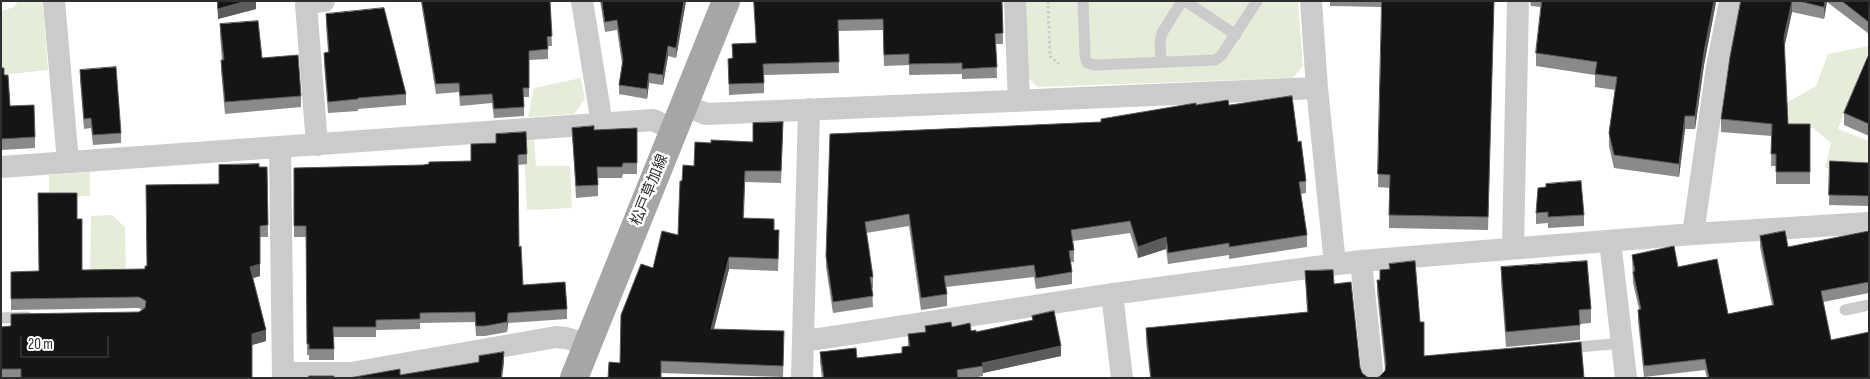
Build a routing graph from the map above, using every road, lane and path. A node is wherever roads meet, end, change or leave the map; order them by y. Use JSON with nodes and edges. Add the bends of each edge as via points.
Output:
{"nodes":[{"id":1,"x":54,"y":1,"type":"edge"},
{"id":2,"x":324,"y":1,"type":"edge"},
{"id":3,"x":582,"y":1,"type":"edge"},
{"id":4,"x":726,"y":1,"type":"edge"},
{"id":5,"x":1015,"y":1,"type":"edge"},
{"id":6,"x":1048,"y":1,"type":"edge"},
{"id":7,"x":1082,"y":1,"type":"edge"},
{"id":8,"x":1184,"y":1,"type":"edge"},
{"id":9,"x":1257,"y":1,"type":"edge"},
{"id":10,"x":1311,"y":1,"type":"edge"},
{"id":11,"x":1518,"y":1,"type":"edge"},
{"id":12,"x":1730,"y":1,"type":"edge"},
{"id":13,"x":1236,"y":34,"type":"junction"},
{"id":14,"x":1161,"y":62,"type":"junction"},
{"id":15,"x":1058,"y":64,"type":"dead end"},
{"id":16,"x":1317,"y":88,"type":"junction"},
{"id":17,"x":1019,"y":101,"type":"junction"},
{"id":18,"x":684,"y":105,"type":"junction"},
{"id":19,"x":809,"y":109,"type":"junction"},
{"id":20,"x":602,"y":124,"type":"junction"},
{"id":21,"x":674,"y":130,"type":"junction"},
{"id":22,"x":317,"y":145,"type":"junction"},
{"id":23,"x":280,"y":147,"type":"junction"},
{"id":24,"x":68,"y":162,"type":"junction"},
{"id":25,"x":1,"y":167,"type":"edge"},
{"id":26,"x":1869,"y":223,"type":"edge"},
{"id":27,"x":1693,"y":234,"type":"junction"},
{"id":28,"x":1610,"y":241,"type":"junction"},
{"id":29,"x":1512,"y":248,"type":"junction"},
{"id":30,"x":1361,"y":261,"type":"junction"},
{"id":31,"x":1335,"y":264,"type":"junction"},
{"id":32,"x":1112,"y":294,"type":"junction"},
{"id":33,"x":1869,"y":305,"type":"edge"},
{"id":34,"x":1846,"y":310,"type":"dead end"},
{"id":35,"x":41,"y":317,"type":"edge"},
{"id":36,"x":1,"y":318,"type":"edge"},
{"id":37,"x":804,"y":339,"type":"junction"},
{"id":38,"x":587,"y":344,"type":"junction"},
{"id":39,"x":1622,"y":344,"type":"junction"},
{"id":40,"x":1555,"y":350,"type":"edge"},
{"id":41,"x":283,"y":375,"type":"edge"},
{"id":42,"x":574,"y":378,"type":"edge"},
{"id":43,"x":802,"y":378,"type":"edge"},
{"id":44,"x":1122,"y":378,"type":"edge"},
{"id":45,"x":1373,"y":378,"type":"edge"},
{"id":46,"x":1626,"y":378,"type":"edge"}],
"edges":[{"from":1,"to":24,"type":"street"},
{"from":2,"to":22,"type":"street","via":[[306,4]]},
{"from":3,"to":20,"type":"street"},
{"from":4,"to":18,"type":"main road","name":"松戸草加線"},
{"from":5,"to":17,"type":"street"},
{"from":6,"to":15,"type":"path","via":[[1050,56]]},
{"from":7,"to":14,"type":"lane","via":[[1088,63]]},
{"from":8,"to":13,"type":"lane"},
{"from":8,"to":14,"type":"lane","via":[[1162,32]]},
{"from":9,"to":13,"type":"lane"},
{"from":10,"to":16,"type":"street"},
{"from":11,"to":29,"type":"street"},
{"from":12,"to":27,"type":"street"},
{"from":13,"to":14,"type":"lane","via":[[1215,60]]},
{"from":16,"to":17,"type":"street"},
{"from":16,"to":31,"type":"street"},
{"from":17,"to":19,"type":"street"},
{"from":18,"to":19,"type":"street","via":[[706,114]]},
{"from":18,"to":21,"type":"main road","name":"松戸草加線"},
{"from":19,"to":37,"type":"street"},
{"from":20,"to":21,"type":"street","via":[[653,120]]},
{"from":20,"to":22,"type":"street"},
{"from":21,"to":38,"type":"main road","name":"松戸草加線"},
{"from":22,"to":23,"type":"street"},
{"from":23,"to":24,"type":"street"},
{"from":23,"to":41,"type":"street"},
{"from":24,"to":25,"type":"street"},
{"from":26,"to":27,"type":"street"},
{"from":27,"to":28,"type":"street"},
{"from":28,"to":29,"type":"street"},
{"from":28,"to":39,"type":"street"},
{"from":29,"to":30,"type":"street"},
{"from":30,"to":31,"type":"street"},
{"from":30,"to":45,"type":"street"},
{"from":31,"to":32,"type":"street"},
{"from":32,"to":37,"type":"street"},
{"from":32,"to":44,"type":"street"},
{"from":33,"to":34,"type":"lane"},
{"from":35,"to":36,"type":"lane"},
{"from":37,"to":43,"type":"street"},
{"from":38,"to":41,"type":"street","via":[[556,337],[352,372]]},
{"from":38,"to":42,"type":"main road","name":"松戸草加線"},
{"from":39,"to":40,"type":"lane"},
{"from":39,"to":46,"type":"street"}]}
